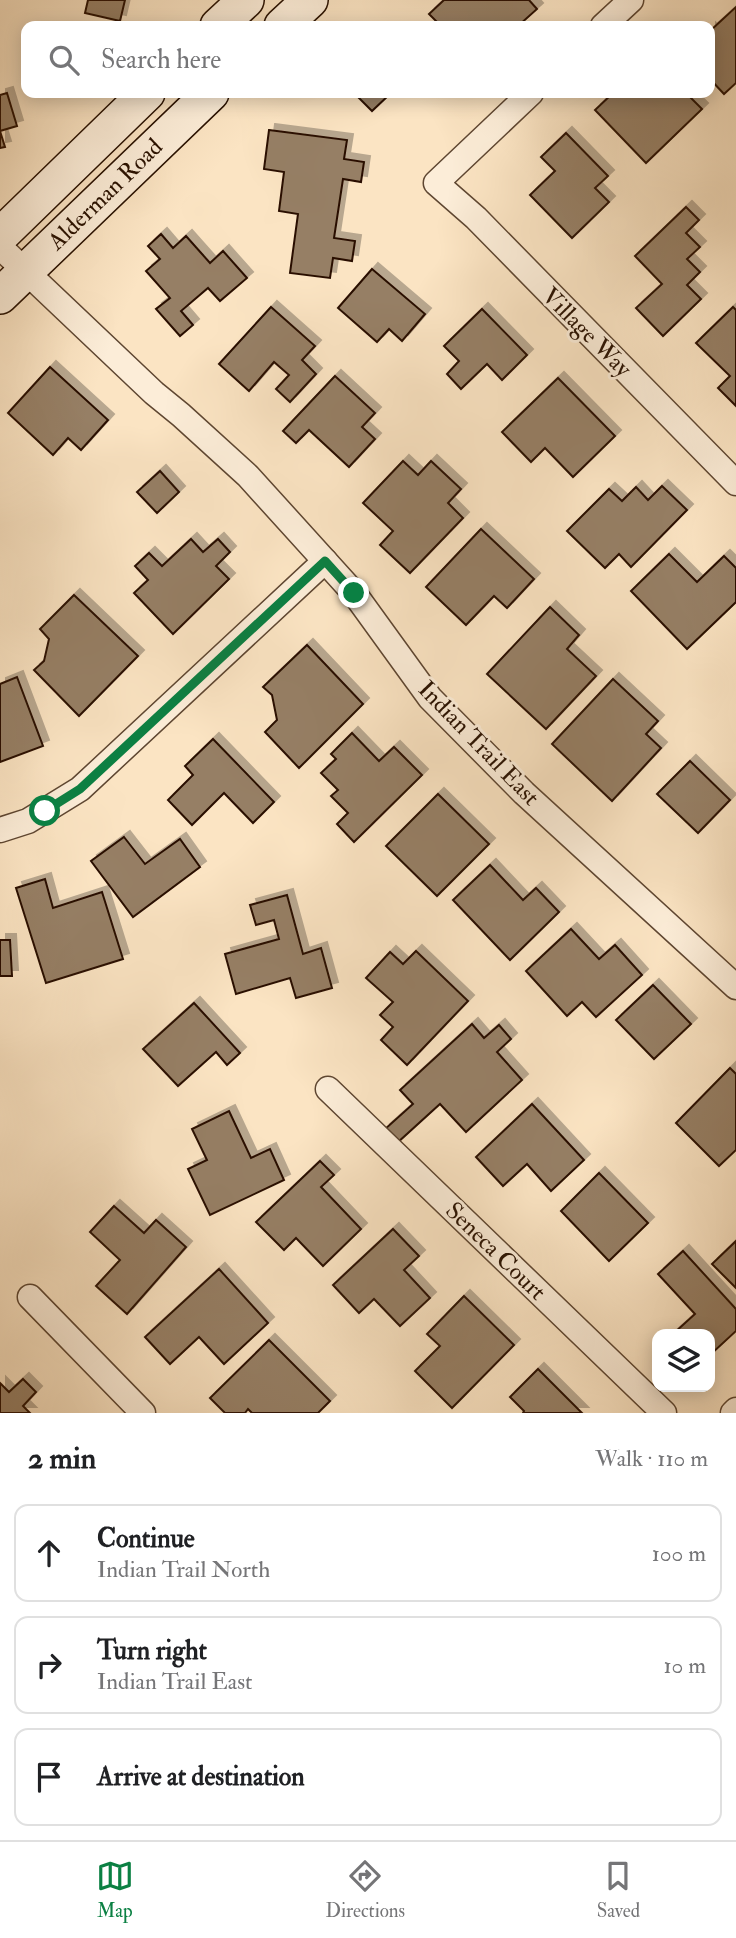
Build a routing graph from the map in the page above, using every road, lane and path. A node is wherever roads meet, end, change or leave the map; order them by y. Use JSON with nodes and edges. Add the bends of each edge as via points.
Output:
{"nodes":[{"id":1,"x":246,"y":0,"type":"edge"},
{"id":2,"x":310,"y":0,"type":"edge"},
{"id":3,"x":631,"y":0,"type":"edge"},
{"id":4,"x":223,"y":21,"type":"edge"},
{"id":5,"x":287,"y":21,"type":"edge"},
{"id":6,"x":608,"y":21,"type":"edge"},
{"id":7,"x":142,"y":98,"type":"edge"},
{"id":8,"x":206,"y":98,"type":"edge"},
{"id":9,"x":526,"y":98,"type":"edge"},
{"id":10,"x":0,"y":236,"type":"edge"},
{"id":11,"x":0,"y":247,"type":"edge"},
{"id":12,"x":25,"y":272,"type":"junction"},
{"id":13,"x":0,"y":296,"type":"edge"},
{"id":14,"x":736,"y":483,"type":"edge"},
{"id":15,"x":325,"y":561,"type":"junction"},
{"id":16,"x":0,"y":830,"type":"edge"},
{"id":17,"x":736,"y":987,"type":"edge"},
{"id":18,"x":328,"y":1089,"type":"dead end"},
{"id":19,"x":30,"y":1297,"type":"dead end"},
{"id":20,"x":143,"y":1413,"type":"edge"},
{"id":21,"x":664,"y":1413,"type":"edge"}],
"edges":[{"from":1,"to":4,"type":"main road"},
{"from":2,"to":5,"type":"main road"},
{"from":3,"to":6,"type":"street"},
{"from":7,"to":10,"type":"main road","name":"Alderman Road"},
{"from":8,"to":12,"type":"main road","name":"Alderman Road"},
{"from":9,"to":14,"type":"street","name":"Village Way","via":[[436,183]]},
{"from":11,"to":12,"type":"street","name":"Indian Trail East"},
{"from":12,"to":13,"type":"main road","name":"Alderman Road"},
{"from":12,"to":15,"type":"street","name":"Indian Trail East","via":[[248,476]]},
{"from":15,"to":16,"type":"street","via":[[80,789],[29,821]]},
{"from":15,"to":17,"type":"street","name":"Indian Trail East","via":[[354,593],[430,698],[524,793]]},
{"from":18,"to":21,"type":"street","name":"Seneca Court"},
{"from":19,"to":20,"type":"street"}]}
